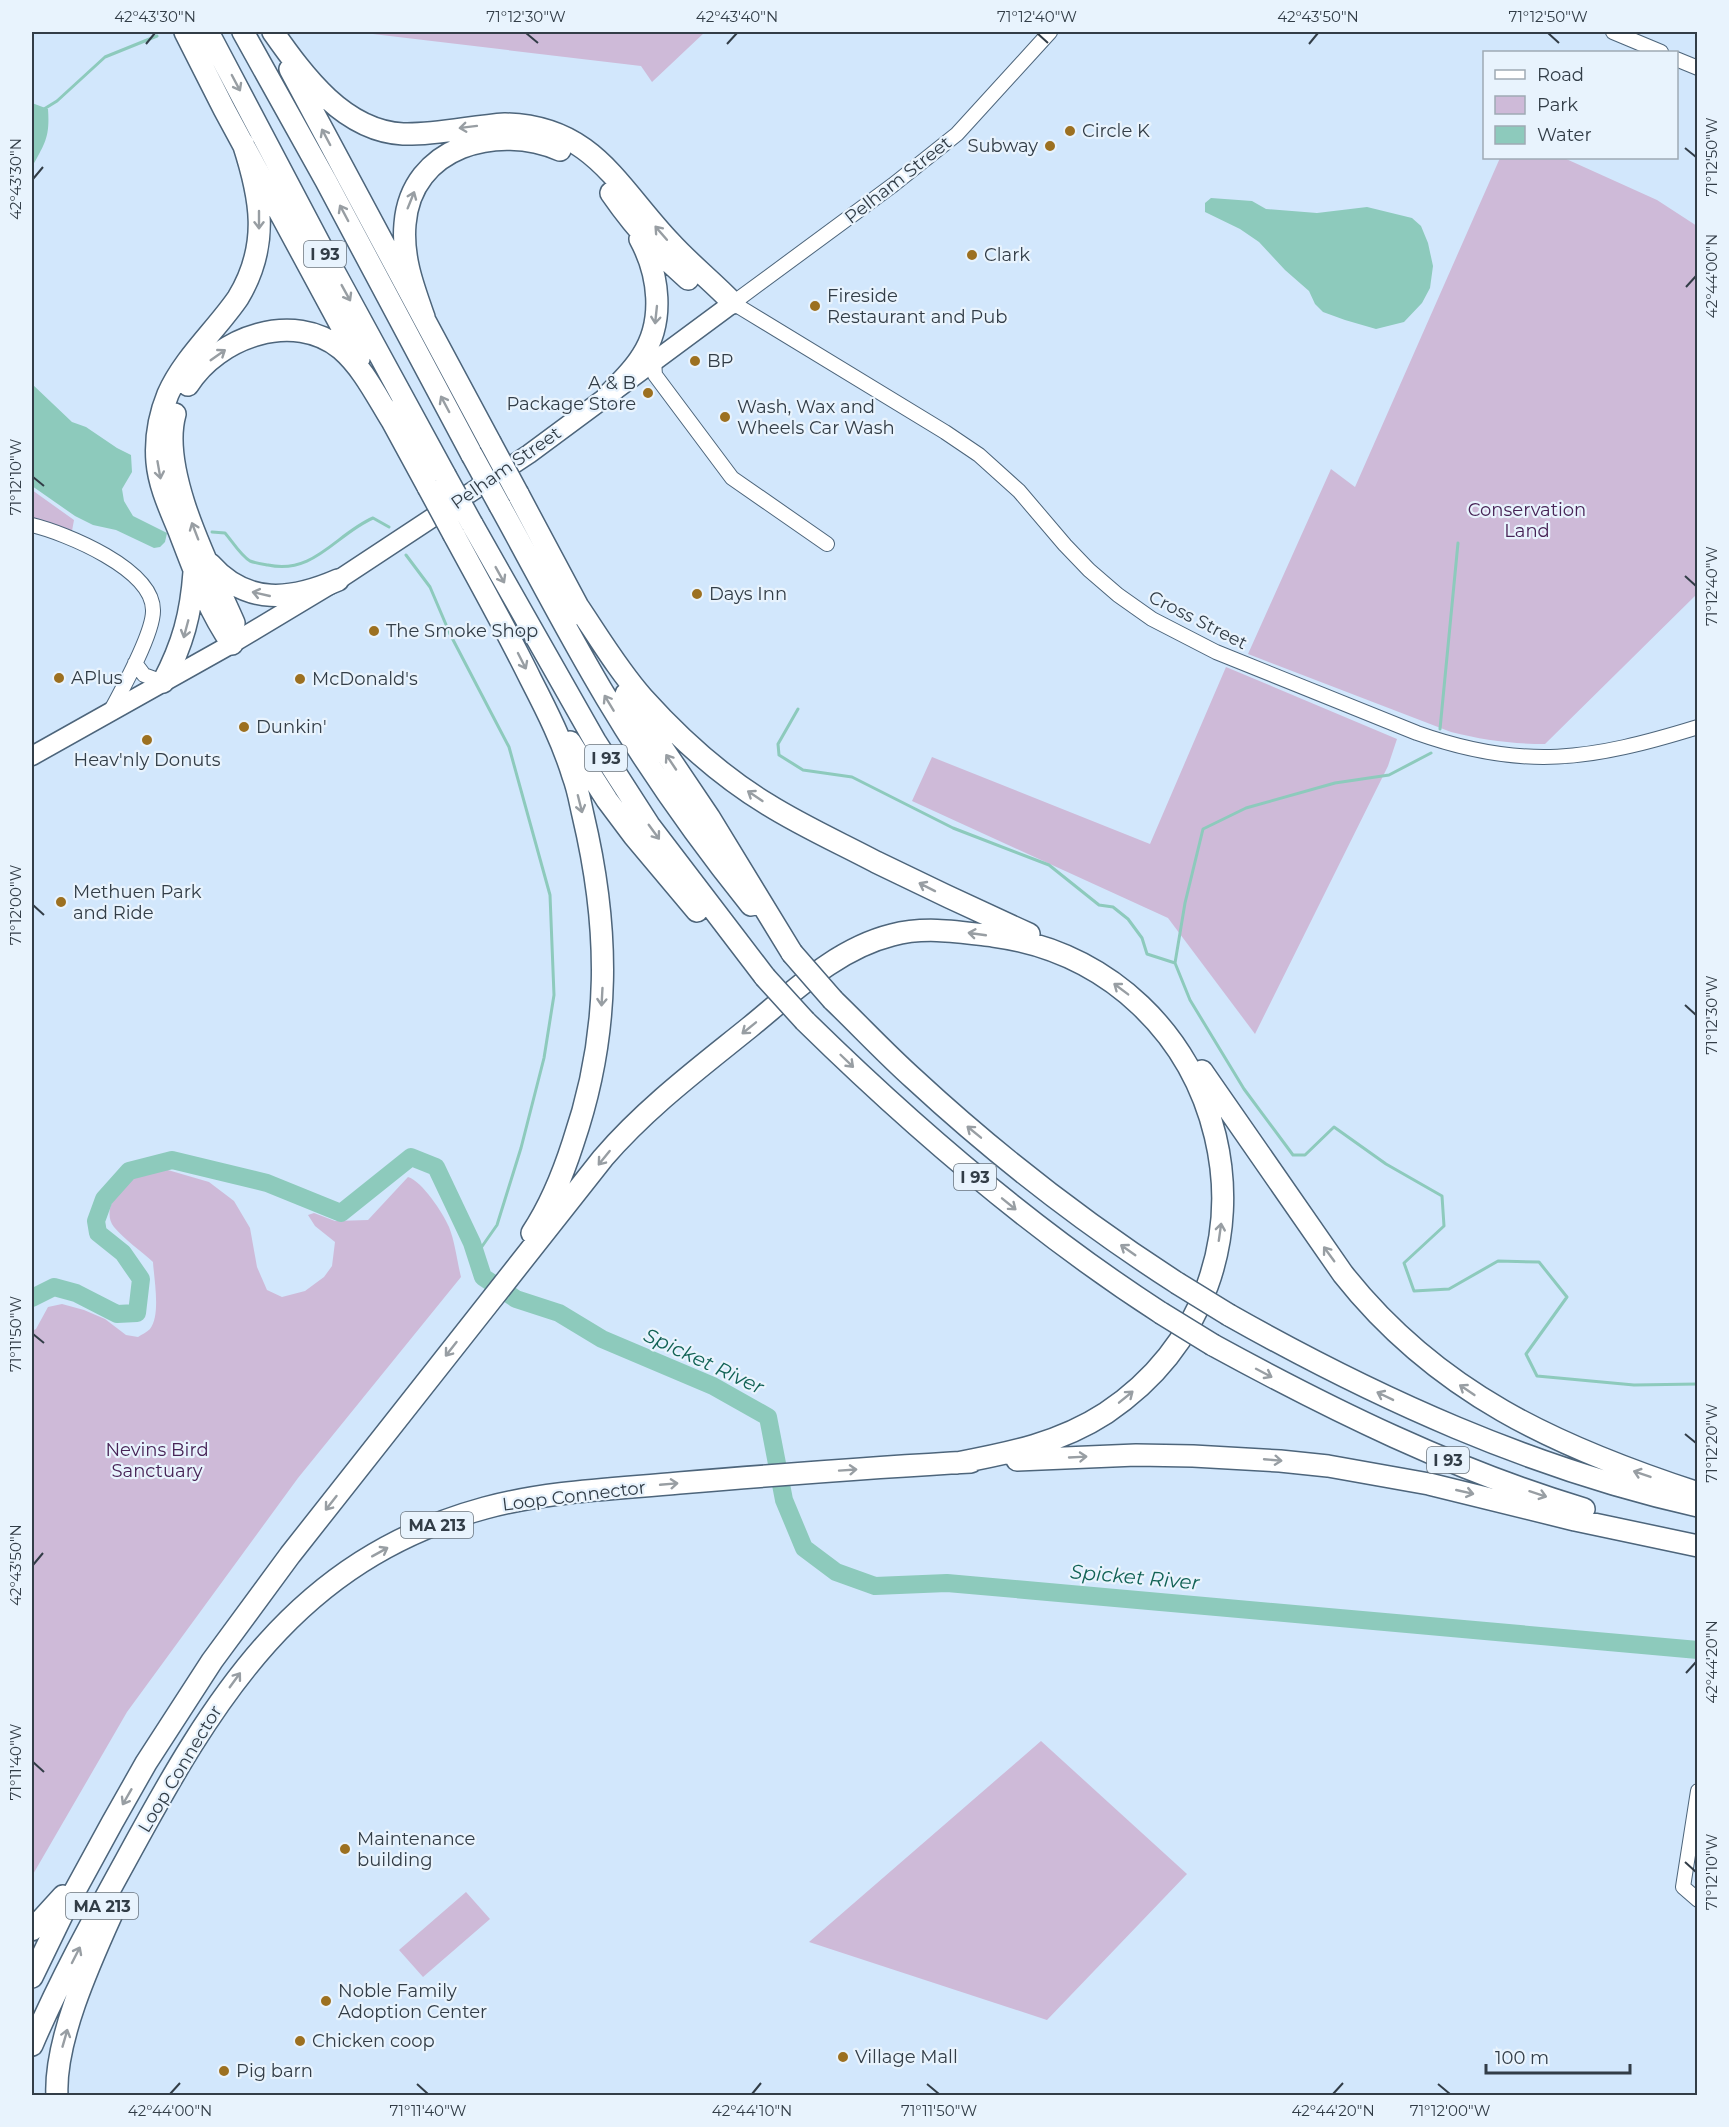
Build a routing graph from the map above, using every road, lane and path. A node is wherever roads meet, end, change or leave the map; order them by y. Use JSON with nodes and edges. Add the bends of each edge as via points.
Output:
{"nodes":[{"id":1,"x":185,"y":32,"type":"edge"},
{"id":2,"x":208,"y":32,"type":"edge"},
{"id":3,"x":243,"y":32,"type":"edge"},
{"id":4,"x":272,"y":32,"type":"edge"},
{"id":5,"x":1050,"y":32,"type":"edge"},
{"id":6,"x":1613,"y":32,"type":"edge"},
{"id":7,"x":1659,"y":51,"type":"edge"},
{"id":8,"x":1678,"y":59,"type":"edge"},
{"id":9,"x":1698,"y":68,"type":"edge"},
{"id":10,"x":243,"y":143,"type":"junction"},
{"id":11,"x":630,"y":220,"type":"junction"},
{"id":12,"x":733,"y":303,"type":"junction"},
{"id":13,"x":424,"y":317,"type":"junction"},
{"id":14,"x":654,"y":361,"type":"junction"},
{"id":15,"x":608,"y":395,"type":"junction"},
{"id":16,"x":392,"y":421,"type":"junction"},
{"id":17,"x":437,"y":481,"type":"junction"},
{"id":18,"x":32,"y":525,"type":"edge"},
{"id":19,"x":463,"y":530,"type":"junction"},
{"id":20,"x":827,"y":544,"type":"dead end"},
{"id":21,"x":200,"y":565,"type":"junction"},
{"id":22,"x":338,"y":580,"type":"junction"},
{"id":23,"x":577,"y":605,"type":"junction"},
{"id":24,"x":232,"y":644,"type":"junction"},
{"id":25,"x":135,"y":663,"type":"junction"},
{"id":26,"x":163,"y":682,"type":"junction"},
{"id":27,"x":537,"y":691,"type":"junction"},
{"id":28,"x":110,"y":712,"type":"junction"},
{"id":29,"x":1698,"y":727,"type":"edge"},
{"id":30,"x":32,"y":756,"type":"edge"},
{"id":31,"x":792,"y":953,"type":"junction"},
{"id":32,"x":1074,"y":960,"type":"junction"},
{"id":33,"x":765,"y":977,"type":"junction"},
{"id":34,"x":1161,"y":1026,"type":"junction"},
{"id":35,"x":507,"y":1278,"type":"junction"},
{"id":36,"x":957,"y":1463,"type":"junction"},
{"id":37,"x":1698,"y":1493,"type":"edge"},
{"id":38,"x":1698,"y":1506,"type":"edge"},
{"id":39,"x":1698,"y":1540,"type":"edge"},
{"id":40,"x":1698,"y":1546,"type":"edge"},
{"id":41,"x":184,"y":1757,"type":"junction"},
{"id":42,"x":1698,"y":1791,"type":"edge"},
{"id":43,"x":98,"y":1847,"type":"junction"},
{"id":44,"x":1698,"y":1900,"type":"edge"},
{"id":45,"x":32,"y":1930,"type":"edge"},
{"id":46,"x":32,"y":1977,"type":"edge"},
{"id":47,"x":32,"y":2045,"type":"edge"},
{"id":48,"x":57,"y":2096,"type":"edge"}],
"edges":[{"from":1,"to":10,"type":"highway"},
{"from":2,"to":17,"type":"highway","number":"I 93","one_way":true,"via":[[335,273]]},
{"from":31,"to":3,"type":"highway","number":"I 93","one_way":true,"bridge":true,"via":[[730,878],[649,766],[585,661]]},
{"from":12,"to":4,"type":"highway","one_way":true,"via":[[671,244],[606,167],[580,145],[551,131],[520,124],[403,134],[374,129],[350,117],[314,84]]},
{"from":13,"to":4,"type":"highway","one_way":true},
{"from":5,"to":12,"type":"street","name":"Pelham Street","via":[[957,134]]},
{"from":6,"to":7,"type":"street"},
{"from":8,"to":9,"type":"street"},
{"from":10,"to":16,"type":"highway"},
{"from":10,"to":21,"type":"highway","one_way":true,"via":[[258,196],[256,260],[238,298],[176,379],[157,431],[159,474],[168,505]]},
{"from":11,"to":12,"type":"highway","via":[[691,281]]},
{"from":13,"to":11,"type":"highway","one_way":true,"via":[[407,263],[406,215],[425,175],[455,150],[480,141],[507,138],[560,149],[593,172]]},
{"from":11,"to":15,"type":"highway","one_way":true,"via":[[649,257],[657,309],[644,355]]},
{"from":12,"to":14,"type":"main road","name":"Pelham Street"},
{"from":12,"to":29,"type":"street","name":"Cross Street","via":[[968,447],[1010,482],[1071,552],[1118,595],[1152,619],[1216,652],[1444,743],[1495,754],[1529,758],[1592,754]]},
{"from":13,"to":23,"type":"highway","bridge":true},
{"from":14,"to":15,"type":"main road","name":"Pelham Street"},
{"from":14,"to":20,"type":"street","via":[[655,375],[732,478]]},
{"from":15,"to":22,"type":"main road","name":"Pelham Street","via":[[529,454]]},
{"from":16,"to":17,"type":"highway"},
{"from":21,"to":16,"type":"highway","one_way":true,"via":[[176,478],[171,435],[183,393],[211,359],[235,343],[263,333],[311,333],[350,357]]},
{"from":17,"to":19,"type":"highway","bridge":true},
{"from":18,"to":25,"type":"street","via":[[99,553],[132,575],[146,590],[153,614]]},
{"from":19,"to":27,"type":"highway","one_way":true},
{"from":19,"to":33,"type":"highway","number":"I 93","one_way":true,"via":[[655,834]]},
{"from":22,"to":21,"type":"highway","one_way":true,"via":[[302,594],[262,595]]},
{"from":21,"to":24,"type":"highway"},
{"from":21,"to":26,"type":"highway","one_way":true,"via":[[186,629]]},
{"from":22,"to":24,"type":"main road","name":"Pelham Street"},
{"from":31,"to":23,"type":"highway","one_way":true,"via":[[721,836],[636,710]]},
{"from":32,"to":23,"type":"highway","one_way":true,"via":[[803,825],[735,782],[641,696]]},
{"from":24,"to":26,"type":"main road","name":"Pelham Street"},
{"from":25,"to":26,"type":"street","via":[[144,675]]},
{"from":25,"to":28,"type":"street"},
{"from":26,"to":28,"type":"main road","name":"Pelham Street"},
{"from":27,"to":33,"type":"highway","via":[[634,836],[698,912]]},
{"from":27,"to":35,"type":"highway","one_way":true,"via":[[573,776],[587,831],[600,915],[603,995],[599,1041],[570,1154],[546,1208]]},
{"from":28,"to":30,"type":"main road","name":"Pelham Street"},
{"from":38,"to":31,"type":"highway","number":"I 93","one_way":true,"bridge":true,"via":[[1623,1487],[1464,1431],[1321,1365],[1229,1315],[1083,1219],[969,1128],[832,1000]]},
{"from":34,"to":32,"type":"highway","one_way":true,"via":[[1124,991]]},
{"from":32,"to":35,"type":"highway","one_way":true,"via":[[1015,940],[938,930],[891,935],[847,952],[640,1118]]},
{"from":33,"to":39,"type":"highway","number":"I 93","one_way":true,"bridge":true,"via":[[805,1021],[963,1167],[1070,1251],[1213,1345],[1338,1411],[1474,1471],[1572,1505]]},
{"from":36,"to":34,"type":"highway","one_way":true,"via":[[1040,1445],[1106,1413],[1160,1365],[1197,1309],[1212,1272],[1220,1234],[1221,1164],[1212,1120],[1199,1088]]},
{"from":37,"to":34,"type":"highway","one_way":true,"via":[[1536,1430],[1464,1388],[1418,1353],[1349,1281],[1202,1070]]},
{"from":35,"to":43,"type":"highway","name":"Loop Connector","number":"MA 213","one_way":true,"via":[[258,1597],[159,1743]]},
{"from":36,"to":40,"type":"highway","one_way":true,"via":[[1136,1455],[1280,1461],[1429,1484]]},
{"from":41,"to":36,"type":"highway","name":"Loop Connector","number":"MA 213","one_way":true,"via":[[240,1674],[281,1626],[337,1579],[426,1529],[483,1508],[535,1497]]},
{"from":47,"to":41,"type":"highway","name":"Loop Connector","number":"MA 213","one_way":true,"via":[[113,1884]]},
{"from":48,"to":41,"type":"highway","one_way":true,"via":[[57,2072],[78,1998]]},
{"from":42,"to":44,"type":"street","via":[[1683,1887]]},
{"from":43,"to":45,"type":"highway","via":[[64,1895]]},
{"from":43,"to":46,"type":"highway","name":"Loop Connector","number":"MA 213"}]}
